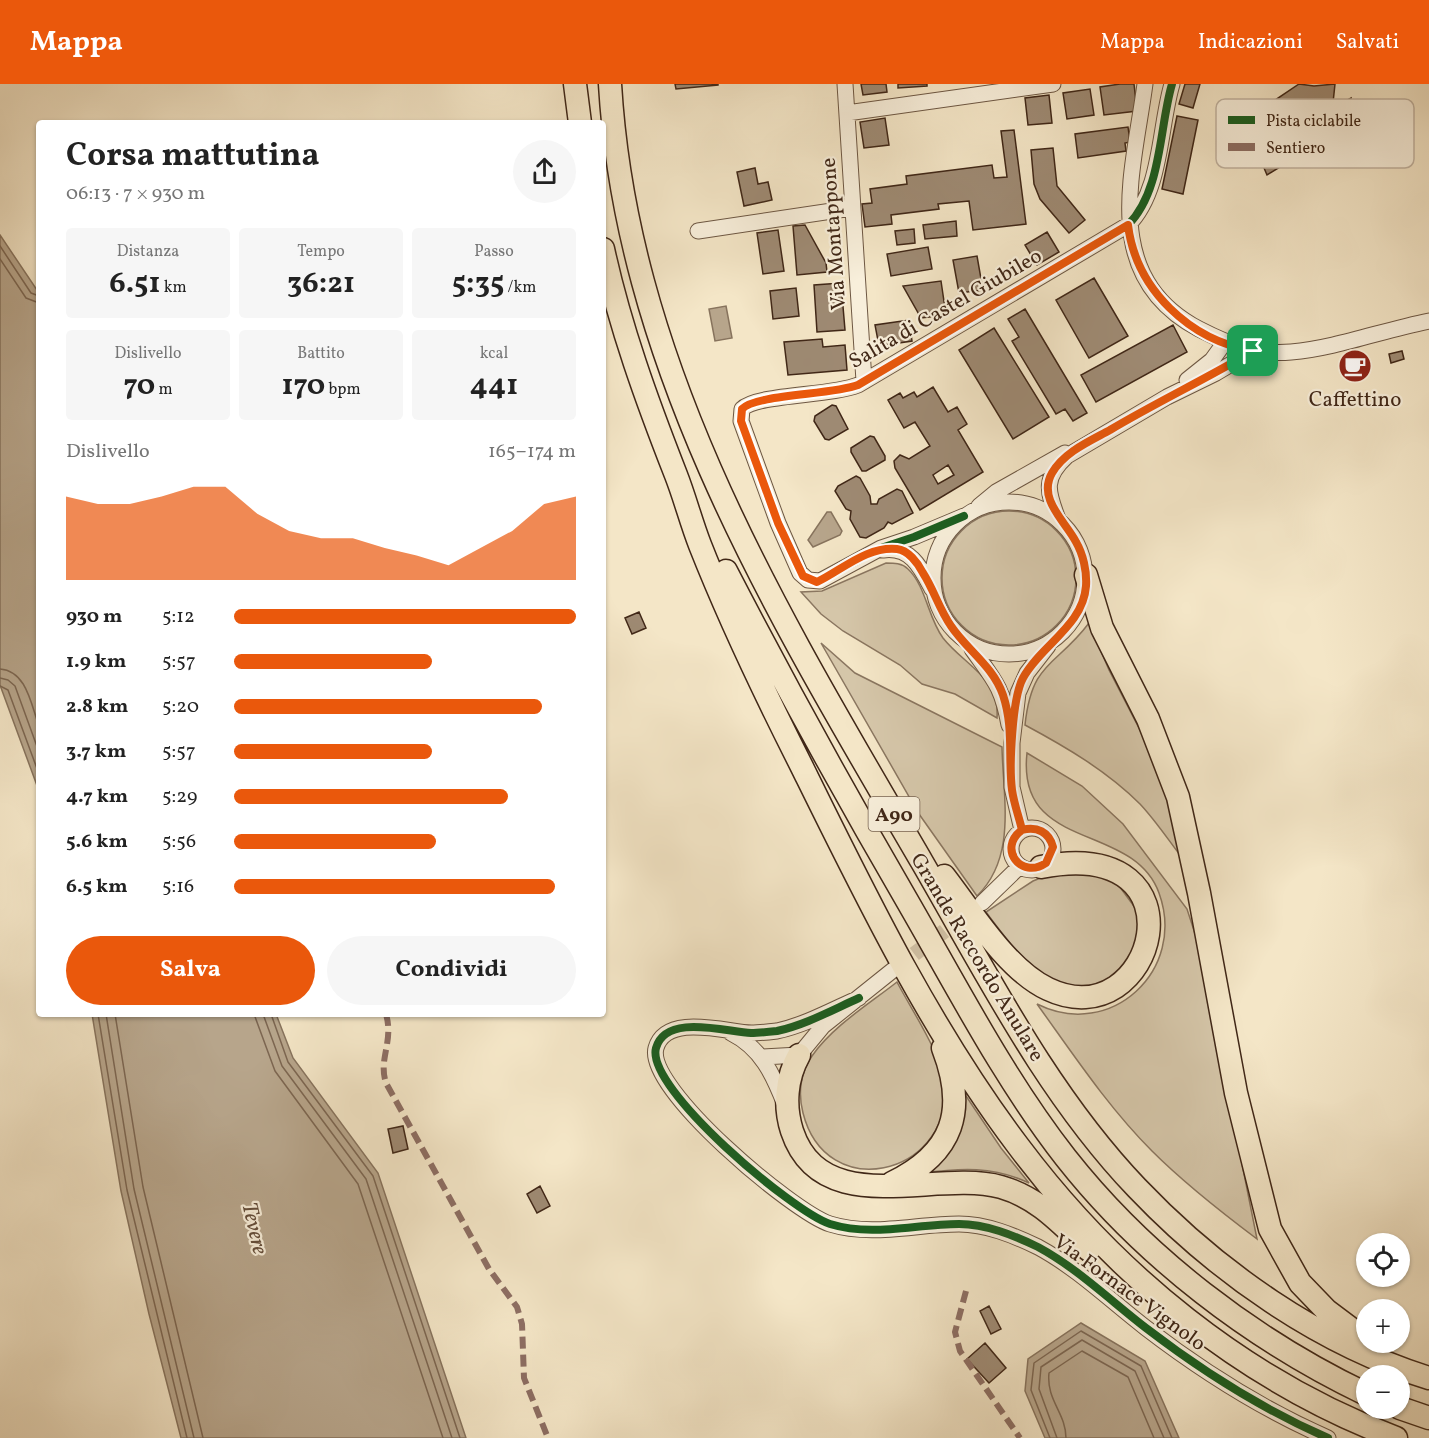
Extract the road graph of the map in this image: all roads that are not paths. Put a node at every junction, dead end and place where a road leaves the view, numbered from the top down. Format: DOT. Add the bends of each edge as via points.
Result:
graph roads {
  1 [pos="575,84"];
  2 [pos="610,84"];
  3 [pos="845,84"];
  4 [pos="1053,84"];
  5 [pos="1145,84"];
  6 [pos="1172,84"];
  7 [pos="847,112"];
  8 [pos="580,120"];
  9 [pos="852,208"];
  10 [pos="1128,225"];
  11 [pos="698,231"];
  12 [pos="606,260"];
  13 [pos="1429,321"];
  14 [pos="1225,342"];
  15 [pos="1253,351"];
  16 [pos="864,381"];
  17 [pos="1167,397"];
  18 [pos="1076,450"];
  19 [pos="676,477"];
  20 [pos="969,513"];
  21 [pos="1058,519"];
  22 [pos="874,551"];
  23 [pos="1086,575"];
  24 [pos="938,600"];
  25 [pos="1052,640"];
  26 [pos="968,644"];
  27 [pos="1012,743"];
  28 [pos="893,812"];
  29 [pos="1022,830"];
  30 [pos="1031,866"];
  31 [pos="982,903"];
  32 [pos="893,970"];
  33 [pos="859,998"];
  34 [pos="926,1005"];
  35 [pos="719,1029"];
  36 [pos="799,1055"];
  37 [pos="763,1057"];
  38 [pos="788,1113"];
  39 [pos="888,1185"];
  40 [pos="1196,1329"];
  41 [pos="1356,1333"];
  42 [pos="1388,1353"];
  43 [pos="1425,1377"];
  44 [pos="1356,1389"];
  45 [pos="1410,1411"];
  46 [pos="1429,1418"];
  47 [pos="1328,1438"];
  48 [pos="1396,1438"];
  1 -- 8 [label="highway"];
  2 -- 28 [label="highway, Grande Raccordo Anulare / A90" via="620,174 634,240 650,306 680,398 757,570"];
  3 -- 7 [label="street, Via Montappone"];
  4 -- 7 [label="street"];
  5 -- 10 [label="street"];
  6 -- 10 [label="street, Salita di Castel Giubileo" via="1162,141 1146,197"];
  7 -- 9 [label="street, Via Montappone"];
  9 -- 11 [label="street"];
  9 -- 16 [label="street, Via Montappone"];
  10 -- 14 [label="street" via="1140,269 1160,298 1187,322"];
  10 -- 16 [label="street, Salita di Castel Giubileo"];
  12 -- 19 [label="highway, Grande Raccordo Anulare / A90" via="632,356"];
  13 -- 15 [label="street" via="1304,350"];
  14 -- 15 [label="street"];
  14 -- 17 [label="street, Salita di Castel Giubileo" via="1212,360"];
  15 -- 17 [label="street, Salita di Castel Giubileo"];
  16 -- 22 [label="street, Salita di Castel Giubileo" via="836,392 756,401 744,406 741,421 800,573 814,582"];
  17 -- 18 [label="street, Salita di Castel Giubileo"];
  18 -- 20 [label="street, Salita di Castel Giubileo" via="1005,486"];
  18 -- 21 [label="street, Salita di Castel Giubileo" via="1051,476 1049,492"];
  19 -- 34 [label="highway, Grande Raccordo Anulare" via="712,574 776,715"];
  19 -- 44 [label="highway, Grande Raccordo Anulare / A90" via="784,684 975,1019 1066,1158 1139,1238 1199,1288 1244,1322"];
  20 -- 21 [label="street" via="1016,501 1033,505"];
  20 -- 22 [label="street, Salita di Castel Giubileo"];
  20 -- 24 [label="street" via="948,532 936,553 933,575"];
  21 -- 23 [label="street" via="1078,544"];
  22 -- 24 [label="street, Salita di Castel Giubileo" via="905,552 918,564"];
  23 -- 25 [label="street" via="1079,611"];
  23 -- 41 [label="highway" via="1102,628 1148,719 1178,797 1236,1093 1270,1229 1300,1283 1326,1311"];
  24 -- 26 [label="street" via="950,625"];
  25 -- 26 [label="street" via="1034,651 1013,656 991,654"];
  25 -- 27 [label="street" via="1021,683"];
  26 -- 27 [label="street" via="1000,688"];
  27 -- 29 [label="street" via="1012,788"];
  28 -- 30 [label="highway" via="994,940 1033,979 1049,990 1074,996 1095,995 1122,982 1140,962 1148,937 1147,911 1136,886 1122,873 1100,864 1074,861"];
  28 -- 43 [label="highway, Grande Raccordo Anulare / A90" via="1051,1079 1093,1137 1140,1191 1229,1269 1284,1309 1324,1332"];
  29 -- 30 [label="street" via="1013,838 1012,857"];
  29 -- 30 [label="street" via="1037,829 1051,841 1050,859"];
  30 -- 31 [label="street"];
  32 -- 33 [label="street"];
  33 -- 35 [label="street, Via Fornace Vignolo" via="795,1027 750,1033"];
  33 -- 36 [label="street" via="823,1026"];
  34 -- 39 [label="highway" via="955,1086 952,1122 940,1149 927,1162"];
  34 -- 40 [label="highway, Grande Raccordo Anulare" via="993,1111 1044,1179 1107,1247"];
  35 -- 37 [label="street, Via Fornace Vignolo" via="739,1037"];
  35 -- 47 [label="street, Via Fornace Vignolo" via="690,1026 668,1035 656,1048 659,1072 688,1111 796,1206 822,1221 856,1230 964,1224 1020,1239 1059,1260 1160,1339 1215,1376"];
  36 -- 37 [label="street"];
  36 -- 38 [label="highway" via="789,1078"];
  37 -- 38 [label="street, Via Fornace Vignolo"];
  38 -- 39 [label="highway" via="798,1144 820,1169 850,1184"];
  39 -- 40 [label="highway" via="972,1182 1029,1197 1139,1292"];
  40 -- 48 [label="highway, Grande Raccordo Anulare" via="1301,1394"];
  42 -- 43 [label="highway"];
  45 -- 46 [label="highway"];
}
